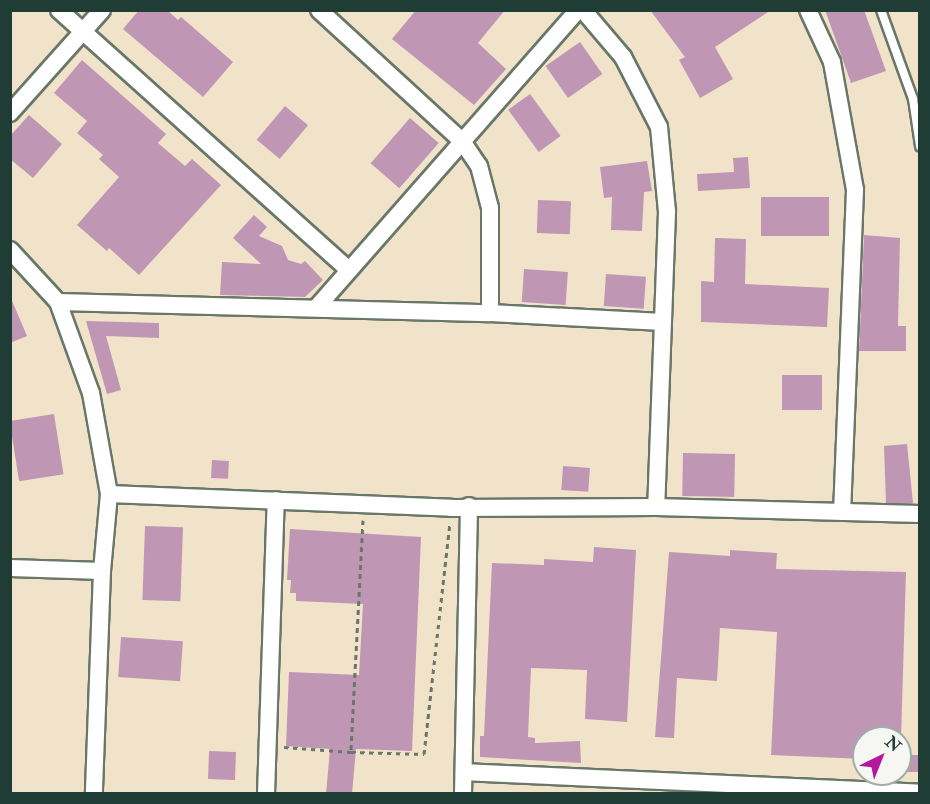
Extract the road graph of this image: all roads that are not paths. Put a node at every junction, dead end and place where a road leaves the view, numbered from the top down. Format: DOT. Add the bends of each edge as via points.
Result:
graph roads {
  1 [pos="58,10"];
  2 [pos="102,10"];
  3 [pos="319,10"];
  4 [pos="578,10"];
  5 [pos="583,10"];
  6 [pos="808,10"];
  7 [pos="881,10"];
  8 [pos="83,32"];
  9 [pos="10,113"];
  10 [pos="462,141"];
  11 [pos="920,146"];
  12 [pos="10,250"];
  13 [pos="349,270"];
  14 [pos="58,302"];
  15 [pos="317,307"];
  16 [pos="490,313"];
  17 [pos="663,322"];
  18 [pos="109,494"];
  19 [pos="276,500"];
  20 [pos="469,506"];
  21 [pos="656,507"];
  22 [pos="842,512"];
  23 [pos="920,514"];
  24 [pos="10,568"];
  25 [pos="102,571"];
  26 [pos="464,772"];
  27 [pos="920,793"];
  28 [pos="94,794"];
  29 [pos="266,794"];
  30 [pos="463,794"];
  1 -- 8 [label="street"];
  2 -- 8 [label="street"];
  3 -- 10 [label="street"];
  4 -- 10 [label="street"];
  5 -- 17 [label="street" via="623,57 659,127 667,212"];
  6 -- 22 [label="street" via="832,62 855,190"];
  7 -- 11 [label="lane" via="913,99"];
  8 -- 9 [label="street"];
  8 -- 13 [label="street"];
  10 -- 13 [label="street"];
  10 -- 16 [label="street" via="479,166 490,208"];
  12 -- 14 [label="street"];
  13 -- 15 [label="street"];
  14 -- 15 [label="street"];
  14 -- 18 [label="street" via="91,393"];
  15 -- 16 [label="street"];
  16 -- 17 [label="street"];
  17 -- 21 [label="street"];
  18 -- 19 [label="street"];
  18 -- 25 [label="street"];
  19 -- 20 [label="street"];
  19 -- 29 [label="street"];
  20 -- 21 [label="street"];
  20 -- 26 [label="street"];
  21 -- 22 [label="street"];
  22 -- 23 [label="street"];
  24 -- 25 [label="street"];
  25 -- 28 [label="street"];
  26 -- 27 [label="street"];
  26 -- 30 [label="street"];
}
